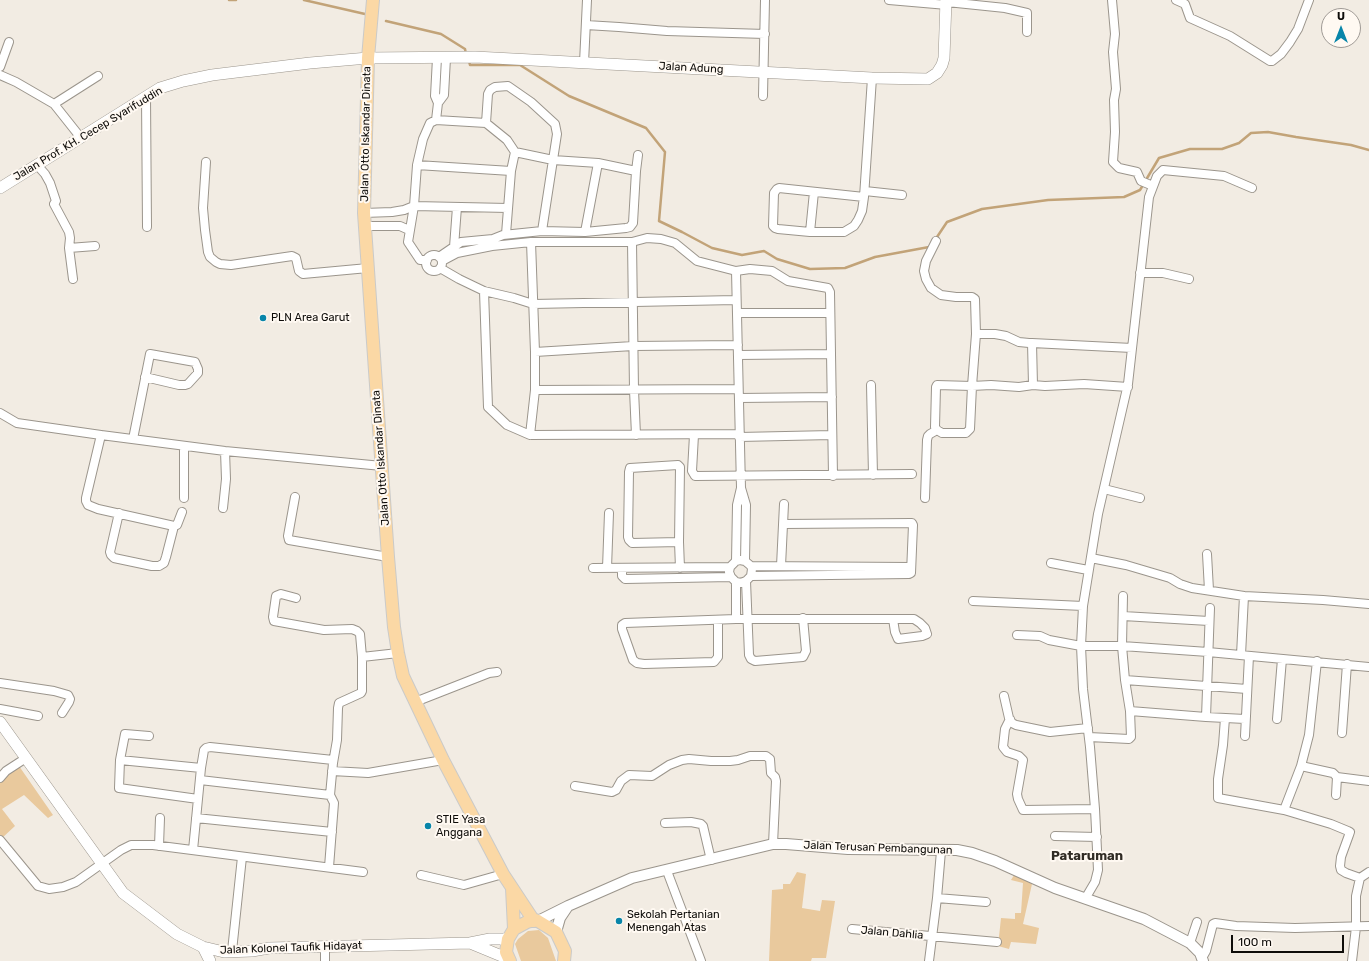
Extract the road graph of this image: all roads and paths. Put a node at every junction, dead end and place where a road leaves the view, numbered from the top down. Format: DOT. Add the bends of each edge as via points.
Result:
graph roads {
  1 [pos="373,0"];
  2 [pos="587,0"];
  3 [pos="765,0"];
  4 [pos="889,0"];
  5 [pos="1112,0"];
  6 [pos="1176,0"];
  7 [pos="1309,0"];
  8 [pos="947,2"];
  9 [pos="586,25"];
  10 [pos="1027,32"];
  11 [pos="765,34"];
  12 [pos="9,42"];
  13 [pos="368,58"];
  14 [pos="441,58"];
  15 [pos="584,63"];
  16 [pos="0,67"];
  17 [pos="764,72"];
  18 [pos="0,75"];
  19 [pos="98,76"];
  20 [pos="872,78"];
  21 [pos="763,96"];
  22 [pos="146,97"];
  23 [pos="54,104"];
  24 [pos="436,120"];
  25 [pos="486,123"];
  26 [pos="81,138"];
  27 [pos="515,152"];
  28 [pos="638,155"];
  29 [pos="553,160"];
  30 [pos="206,162"];
  31 [pos="598,163"];
  32 [pos="37,165"];
  33 [pos="417,165"];
  34 [pos="511,171"];
  35 [pos="636,172"];
  36 [pos="1151,186"];
  37 [pos="0,188"];
  38 [pos="1252,188"];
  39 [pos="814,192"];
  40 [pos="864,194"];
  41 [pos="902,195"];
  42 [pos="414,206"];
  43 [pos="457,208"];
  44 [pos="508,208"];
  45 [pos="364,213"];
  46 [pos="365,226"];
  47 [pos="147,227"];
  48 [pos="409,230"];
  49 [pos="542,231"];
  50 [pos="585,232"];
  51 [pos="810,232"];
  52 [pos="506,234"];
  53 [pos="936,241"];
  54 [pos="531,242"];
  55 [pos="632,242"];
  56 [pos="95,246"];
  57 [pos="454,247"];
  58 [pos="69,248"];
  59 [pos="427,260"];
  60 [pos="440,262"];
  61 [pos="368,268"];
  62 [pos="736,271"];
  63 [pos="1140,273"];
  64 [pos="73,279"];
  65 [pos="1189,279"];
  66 [pos="484,291"];
  67 [pos="736,300"];
  68 [pos="633,302"];
  69 [pos="533,304"];
  70 [pos="737,313"];
  71 [pos="830,313"];
  72 [pos="976,334"];
  73 [pos="1032,343"];
  74 [pos="738,345"];
  75 [pos="633,346"];
  76 [pos="1132,348"];
  77 [pos="534,352"];
  78 [pos="831,354"];
  79 [pos="738,355"];
  80 [pos="145,377"];
  81 [pos="871,385"];
  82 [pos="1033,385"];
  83 [pos="972,386"];
  84 [pos="1128,387"];
  85 [pos="534,390"];
  86 [pos="634,390"];
  87 [pos="739,393"];
  88 [pos="832,396"];
  89 [pos="0,413"];
  90 [pos="937,430"];
  91 [pos="101,435"];
  92 [pos="530,435"];
  93 [pos="636,435"];
  94 [pos="694,435"];
  95 [pos="832,435"];
  96 [pos="739,436"];
  97 [pos="133,439"];
  98 [pos="184,446"];
  99 [pos="225,451"];
  100 [pos="382,466"];
  101 [pos="912,474"];
  102 [pos="873,475"];
  103 [pos="740,476"];
  104 [pos="834,476"];
  105 [pos="741,488"];
  106 [pos="1104,489"];
  107 [pos="295,497"];
  108 [pos="184,498"];
  109 [pos="925,498"];
  110 [pos="1140,498"];
  111 [pos="784,504"];
  112 [pos="223,508"];
  113 [pos="182,512"];
  114 [pos="610,513"];
  115 [pos="119,514"];
  116 [pos="783,524"];
  117 [pos="174,526"];
  118 [pos="679,542"];
  119 [pos="1207,554"];
  120 [pos="388,557"];
  121 [pos="1091,558"];
  122 [pos="748,563"];
  123 [pos="1051,563"];
  124 [pos="733,564"];
  125 [pos="781,566"];
  126 [pos="833,566"];
  127 [pos="911,567"];
  128 [pos="593,568"];
  129 [pos="607,568"];
  130 [pos="622,568"];
  131 [pos="680,568"];
  132 [pos="1088,570"];
  133 [pos="832,575"];
  134 [pos="734,579"];
  135 [pos="749,579"];
  136 [pos="1209,590"];
  137 [pos="1123,596"];
  138 [pos="1244,596"];
  139 [pos="296,598"];
  140 [pos="973,601"];
  141 [pos="1369,604"];
  142 [pos="1082,606"];
  143 [pos="1210,608"];
  144 [pos="1123,616"];
  145 [pos="803,618"];
  146 [pos="736,619"];
  147 [pos="747,619"];
  148 [pos="893,619"];
  149 [pos="718,620"];
  150 [pos="1209,621"];
  151 [pos="1017,635"];
  152 [pos="1081,646"];
  153 [pos="1122,646"];
  154 [pos="1208,652"];
  155 [pos="398,653"];
  156 [pos="1245,656"];
  157 [pos="362,657"];
  158 [pos="1282,659"];
  159 [pos="1317,661"];
  160 [pos="1346,664"];
  161 [pos="1369,666"];
  162 [pos="497,672"];
  163 [pos="1125,680"];
  164 [pos="0,683"];
  165 [pos="1207,685"];
  166 [pos="1247,689"];
  167 [pos="1004,696"];
  168 [pos="415,702"];
  169 [pos="0,709"];
  170 [pos="1130,711"];
  171 [pos="62,712"];
  172 [pos="38,716"];
  173 [pos="1206,717"];
  174 [pos="1225,718"];
  175 [pos="1010,719"];
  176 [pos="1245,719"];
  177 [pos="1277,719"];
  178 [pos="0,722"];
  179 [pos="1088,728"];
  180 [pos="1342,733"];
  181 [pos="149,736"];
  182 [pos="1245,736"];
  183 [pos="1089,737"];
  184 [pos="26,758"];
  185 [pos="120,760"];
  186 [pos="333,760"];
  187 [pos="443,760"];
  188 [pos="1301,766"];
  189 [pos="201,768"];
  190 [pos="332,770"];
  191 [pos="1337,777"];
  192 [pos="0,778"];
  193 [pos="200,780"];
  194 [pos="1369,781"];
  195 [pos="575,786"];
  196 [pos="330,795"];
  197 [pos="1336,795"];
  198 [pos="198,799"];
  199 [pos="1095,809"];
  200 [pos="1284,810"];
  201 [pos="160,818"];
  202 [pos="196,818"];
  203 [pos="665,823"];
  204 [pos="332,832"];
  205 [pos="1055,836"];
  206 [pos="1097,837"];
  207 [pos="0,840"];
  208 [pos="773,844"];
  209 [pos="159,846"];
  210 [pos="193,850"];
  211 [pos="941,851"];
  212 [pos="242,857"];
  213 [pos="711,860"];
  214 [pos="101,864"];
  215 [pos="329,867"];
  216 [pos="667,871"];
  217 [pos="363,872"];
  218 [pos="1369,872"];
  219 [pos="503,874"];
  220 [pos="421,875"];
  221 [pos="1360,878"];
  222 [pos="512,888"];
  223 [pos="937,898"];
  224 [pos="1085,899"];
  225 [pos="986,902"];
  226 [pos="568,906"];
  227 [pos="536,920"];
  228 [pos="1197,922"];
  229 [pos="1356,926"];
  230 [pos="1369,926"];
  231 [pos="852,929"];
  232 [pos="556,932"];
  233 [pos="932,936"];
  234 [pos="996,942"];
  235 [pos="470,943"];
  236 [pos="1190,944"];
  237 [pos="325,946"];
  238 [pos="203,947"];
  239 [pos="252,950"];
  240 [pos="507,950"];
  241 [pos="232,951"];
  242 [pos="1202,959"];
  243 [pos="210,961"];
  244 [pos="246,961"];
  245 [pos="325,961"];
  246 [pos="564,961"];
  247 [pos="701,961"];
  248 [pos="929,961"];
  249 [pos="1352,961"];
  1 -- 13 [label="main road, Jalan Otto Iskandar Dinata"];
  2 -- 9 [label="street"];
  3 -- 11 [label="street"];
  4 -- 8 [label="street"];
  5 -- 36 [label="street" via="1116,89 1113,162 1119,168 1137,172 1142,181"];
  6 -- 7 [label="street" via="1185,4 1190,18 1230,36 1272,61 1281,54 1298,28"];
  8 -- 10 [label="street" via="1005,8 1027,14"];
  8 -- 20 [label="main road, Jalan Adung" via="944,58 937,73 928,79"];
  9 -- 11 [label="street"];
  9 -- 15 [label="street"];
  11 -- 17 [label="street"];
  12 -- 16 [label="street"];
  13 -- 14 [label="main road, Jalan Adung"];
  13 -- 22 [label="main road, Jalan Prof. KH. Cecep Syarifuddin" via="212,75 160,88"];
  13 -- 45 [label="main road, Jalan Otto Iskandar Dinata"];
  14 -- 15 [label="main road, Jalan Adung"];
  14 -- 24 [label="street" via="444,95 438,103"];
  15 -- 17 [label="main road, Jalan Adung"];
  17 -- 20 [label="main road, Jalan Adung"];
  17 -- 21 [label="street"];
  18 -- 23 [label="street"];
  19 -- 23 [label="street"];
  20 -- 40 [label="street"];
  22 -- 26 [label="main road, Jalan Prof. KH. Cecep Syarifuddin"];
  22 -- 47 [label="street"];
  23 -- 26 [label="street"];
  24 -- 25 [label="street"];
  24 -- 33 [label="street" via="430,123"];
  25 -- 27 [label="street" via="507,140"];
  25 -- 29 [label="street" via="490,90 508,86 531,102 555,124 557,134"];
  26 -- 32 [label="main road, Jalan Prof. KH. Cecep Syarifuddin"];
  27 -- 29 [label="street"];
  27 -- 34 [label="street"];
  28 -- 35 [label="street"];
  29 -- 31 [label="street"];
  29 -- 49 [label="street"];
  30 -- 61 [label="street" via="203,208 205,230 208,252 216,262 231,265 292,256 296,258 299,271 303,274"];
  31 -- 35 [label="street"];
  31 -- 50 [label="street"];
  32 -- 37 [label="main road, Jalan Prof. KH. Cecep Syarifuddin"];
  32 -- 58 [label="street" via="50,183 56,201 54,204 69,232"];
  33 -- 34 [label="street"];
  33 -- 42 [label="street"];
  34 -- 44 [label="street"];
  35 -- 50 [label="street" via="633,223 630,227"];
  36 -- 38 [label="street" via="1163,170 1168,170 1224,176"];
  36 -- 63 [label="street"];
  39 -- 40 [label="street"];
  39 -- 51 [label="street"];
  39 -- 51 [label="street" via="779,188 774,193 775,228"];
  40 -- 41 [label="street"];
  40 -- 51 [label="street" via="862,211 854,226 844,232"];
  42 -- 43 [label="street"];
  42 -- 45 [label="street" via="392,212"];
  42 -- 48 [label="street"];
  43 -- 44 [label="street"];
  43 -- 57 [label="street"];
  44 -- 52 [label="street"];
  45 -- 46 [label="main road, Jalan Otto Iskandar Dinata"];
  46 -- 48 [label="street" via="400,226"];
  46 -- 61 [label="main road, Jalan Otto Iskandar Dinata"];
  48 -- 59 [label="street" via="408,242 420,260"];
  49 -- 50 [label="street"];
  49 -- 52 [label="street"];
  52 -- 57 [label="street" via="484,240 461,242"];
  53 -- 72 [label="street" via="926,261 926,279 931,288 941,295 976,299"];
  54 -- 55 [label="street"];
  54 -- 60 [label="street" via="457,253"];
  54 -- 69 [label="street"];
  55 -- 62 [label="street" via="647,238 661,239 675,243 697,261"];
  55 -- 68 [label="street"];
  56 -- 58 [label="street"];
  57 -- 60 [label="street"];
  58 -- 64 [label="street"];
  59 -- 60 [label="street" via="432,255"];
  59 -- 60 [label="street" via="427,266 435,270"];
  60 -- 66 [label="street" via="459,279"];
  61 -- 100 [label="main road, Jalan Otto Iskandar Dinata"];
  62 -- 67 [label="street"];
  62 -- 71 [label="street" via="772,271 788,281 828,288"];
  63 -- 65 [label="street" via="1163,273"];
  63 -- 76 [label="street"];
  66 -- 69 [label="street"];
  66 -- 92 [label="street" via="488,407 507,425"];
  67 -- 68 [label="street"];
  67 -- 70 [label="street"];
  68 -- 69 [label="street"];
  68 -- 75 [label="street"];
  69 -- 77 [label="street"];
  70 -- 71 [label="street"];
  70 -- 74 [label="street"];
  71 -- 78 [label="street"];
  72 -- 73 [label="street" via="995,334"];
  72 -- 83 [label="street"];
  73 -- 76 [label="street"];
  73 -- 82 [label="street"];
  74 -- 75 [label="street"];
  74 -- 79 [label="street"];
  75 -- 77 [label="street"];
  75 -- 86 [label="street"];
  76 -- 84 [label="street"];
  77 -- 85 [label="street"];
  78 -- 79 [label="street"];
  78 -- 88 [label="street"];
  79 -- 87 [label="street"];
  80 -- 80 [label="street" via="150,354 195,362 198,368 198,373 185,385"];
  80 -- 97 [label="street"];
  81 -- 102 [label="street"];
  82 -- 83 [label="street"];
  82 -- 84 [label="street" via="1084,384"];
  83 -- 90 [label="street" via="968,432 942,433"];
  83 -- 90 [label="street" via="936,386"];
  84 -- 106 [label="street"];
  85 -- 86 [label="street"];
  85 -- 92 [label="street"];
  86 -- 87 [label="street"];
  86 -- 93 [label="street"];
  87 -- 88 [label="street"];
  87 -- 96 [label="street"];
  88 -- 95 [label="street"];
  89 -- 91 [label="street" via="17,423"];
  90 -- 109 [label="street" via="930,434 927,440"];
  91 -- 97 [label="street"];
  91 -- 115 [label="street" via="86,501 91,507"];
  92 -- 93 [label="street"];
  93 -- 94 [label="street"];
  94 -- 96 [label="street"];
  94 -- 103 [label="street" via="692,471 695,476"];
  95 -- 96 [label="street"];
  95 -- 104 [label="street"];
  96 -- 103 [label="street"];
  97 -- 98 [label="street"];
  98 -- 99 [label="street"];
  98 -- 108 [label="street"];
  99 -- 100 [label="street"];
  99 -- 112 [label="street"];
  100 -- 120 [label="main road, Jalan Otto Iskandar Dinata"];
  101 -- 102 [label="street"];
  102 -- 104 [label="street"];
  103 -- 104 [label="street"];
  103 -- 105 [label="street"];
  105 -- 122 [label="street" via="746,505"];
  105 -- 124 [label="street" via="737,505"];
  106 -- 110 [label="street"];
  106 -- 121 [label="street"];
  107 -- 120 [label="street" via="289,540"];
  111 -- 116 [label="street"];
  113 -- 117 [label="street" via="177,525"];
  114 -- 129 [label="street"];
  115 -- 117 [label="street"];
  115 -- 117 [label="street" via="110,552 114,558 122,560 152,566 164,563"];
  116 -- 125 [label="street"];
  116 -- 127 [label="street" via="912,523"];
  118 -- 118 [label="street" via="680,467 678,465 630,468 629,540 632,543"];
  118 -- 131 [label="street"];
  119 -- 136 [label="street"];
  120 -- 155 [label="main road, Jalan Otto Iskandar Dinata"];
  121 -- 132 [label="street"];
  121 -- 136 [label="street" via="1170,578 1192,588"];
  122 -- 124 [label="street" via="740,560"];
  122 -- 125 [label="street"];
  122 -- 135 [label="street"];
  123 -- 132 [label="street"];
  124 -- 131 [label="street"];
  124 -- 134 [label="street" via="729,572"];
  125 -- 126 [label="street"];
  126 -- 127 [label="street"];
  126 -- 133 [label="street"];
  127 -- 133 [label="street" via="909,574"];
  128 -- 129 [label="street"];
  129 -- 130 [label="street"];
  130 -- 131 [label="street"];
  130 -- 134 [label="street" via="622,576 625,578"];
  132 -- 142 [label="street"];
  133 -- 135 [label="street"];
  134 -- 135 [label="street" via="741,582"];
  134 -- 146 [label="street"];
  135 -- 147 [label="street"];
  136 -- 138 [label="street"];
  137 -- 144 [label="street"];
  138 -- 141 [label="street"];
  138 -- 156 [label="street"];
  139 -- 157 [label="street" via="281,594 276,596 272,617 274,620 324,630 357,631 360,634"];
  140 -- 142 [label="street"];
  142 -- 152 [label="street"];
  143 -- 150 [label="street"];
  144 -- 150 [label="street"];
  144 -- 153 [label="street"];
  145 -- 147 [label="street"];
  145 -- 147 [label="street" via="806,651 803,657 755,661 749,655"];
  145 -- 148 [label="street"];
  146 -- 147 [label="street"];
  146 -- 149 [label="street"];
  149 -- 149 [label="street" via="718,657 714,662 637,663 633,660 622,629 625,623"];
  150 -- 154 [label="street"];
  151 -- 152 [label="street" via="1040,636"];
  152 -- 153 [label="street"];
  152 -- 179 [label="street"];
  153 -- 154 [label="street"];
  153 -- 163 [label="street"];
  154 -- 156 [label="street"];
  154 -- 165 [label="street"];
  155 -- 157 [label="street"];
  155 -- 168 [label="main road, Jalan Otto Iskandar Dinata" via="403,676"];
  156 -- 158 [label="street"];
  156 -- 166 [label="street"];
  157 -- 186 [label="street" via="361,694 339,703"];
  158 -- 159 [label="street"];
  158 -- 177 [label="street"];
  159 -- 160 [label="street"];
  159 -- 188 [label="street" via="1309,735"];
  160 -- 161 [label="street"];
  160 -- 180 [label="street"];
  162 -- 168 [label="street" via="488,673"];
  163 -- 165 [label="street"];
  163 -- 170 [label="street"];
  164 -- 171 [label="street" via="68,695 69,702"];
  165 -- 166 [label="street"];
  165 -- 173 [label="street"];
  166 -- 176 [label="street"];
  167 -- 175 [label="street"];
  168 -- 187 [label="main road, Jalan Otto Iskandar Dinata"];
  169 -- 172 [label="street"];
  170 -- 173 [label="street"];
  170 -- 183 [label="street" via="1129,739"];
  173 -- 174 [label="street"];
  174 -- 176 [label="street"];
  174 -- 200 [label="street" via="1218,798"];
  175 -- 179 [label="street" via="1016,725 1050,732"];
  175 -- 199 [label="street" via="1005,729 1003,747 1007,752 1020,756 1023,760 1017,794 1023,810"];
  176 -- 182 [label="street"];
  178 -- 184 [label="main road, Jalan Kolonel Taufik Hidayat"];
  179 -- 183 [label="street"];
  181 -- 185 [label="street" via="125,734"];
  183 -- 199 [label="street"];
  184 -- 192 [label="street"];
  184 -- 214 [label="main road, Jalan Kolonel Taufik Hidayat"];
  185 -- 189 [label="street"];
  185 -- 198 [label="street" via="119,788"];
  186 -- 189 [label="street" via="210,747 204,750"];
  186 -- 190 [label="street"];
  187 -- 190 [label="street" via="368,773"];
  187 -- 219 [label="main road, Jalan Otto Iskandar Dinata"];
  188 -- 191 [label="street" via="1334,773"];
  188 -- 200 [label="street"];
  189 -- 193 [label="street"];
  190 -- 196 [label="street"];
  191 -- 194 [label="street"];
  191 -- 197 [label="street"];
  193 -- 196 [label="street"];
  193 -- 198 [label="street"];
  195 -- 208 [label="street" via="612,792 629,775 652,776 682,760 730,761 750,756 766,756 770,759 771,773 776,781"];
  196 -- 204 [label="street" via="334,803"];
  198 -- 202 [label="street"];
  199 -- 206 [label="street"];
  200 -- 221 [label="street" via="1350,832 1340,866 1341,870"];
  201 -- 209 [label="street"];
  202 -- 204 [label="street"];
  202 -- 210 [label="street"];
  203 -- 213 [label="street" via="701,824"];
  204 -- 215 [label="street"];
  205 -- 206 [label="street"];
  206 -- 224 [label="street" via="1098,870 1095,882"];
  207 -- 214 [label="street" via="42,888 63,887 76,882"];
  208 -- 211 [label="street, Jalan Terusan Pembangunan"];
  208 -- 213 [label="street, Jalan Terusan Pembangunan"];
  209 -- 210 [label="street"];
  209 -- 214 [label="street" via="131,845"];
  210 -- 212 [label="street"];
  211 -- 223 [label="street"];
  211 -- 224 [label="street, Jalan Terusan Pembangunan" via="957,850 972,853"];
  212 -- 215 [label="street"];
  212 -- 241 [label="street"];
  213 -- 216 [label="street, Jalan Terusan Pembangunan"];
  214 -- 238 [label="main road, Jalan Kolonel Taufik Hidayat" via="123,893 177,934"];
  215 -- 217 [label="street"];
  216 -- 226 [label="street, Jalan Terusan Pembangunan" via="632,878"];
  216 -- 247 [label="street"];
  218 -- 221 [label="street"];
  219 -- 220 [label="street" via="464,885"];
  219 -- 222 [label="main road, Jalan Otto Iskandar Dinata"];
  221 -- 229 [label="street" via="1356,896"];
  222 -- 227 [label="main road, Jalan Otto Iskandar Dinata"];
  222 -- 240 [label="main road"];
  223 -- 225 [label="street"];
  223 -- 233 [label="street"];
  224 -- 236 [label="street, Jalan Terusan Pembangunan" via="1144,919"];
  226 -- 227 [label="street, Jalan Terusan Pembangunan"];
  226 -- 232 [label="street" via="560,918"];
  227 -- 232 [label="main road"];
  227 -- 240 [label="main road" via="527,922"];
  228 -- 236 [label="street"];
  229 -- 230 [label="street"];
  229 -- 242 [label="street" via="1295,928 1215,923"];
  229 -- 249 [label="street"];
  231 -- 233 [label="street, Jalan Dahlia"];
  232 -- 246 [label="main road" via="565,951"];
  233 -- 234 [label="street, Jalan Dahlia"];
  233 -- 248 [label="street"];
  235 -- 237 [label="main road, Jalan Kolonel Taufik Hidayat"];
  235 -- 240 [label="main road"];
  235 -- 240 [label="main road" via="490,939"];
  236 -- 242 [label="street, Jalan Terusan Pembangunan"];
  237 -- 239 [label="main road, Jalan Kolonel Taufik Hidayat"];
  237 -- 245 [label="street"];
  238 -- 241 [label="main road, Jalan Kolonel Taufik Hidayat" via="224,952"];
  238 -- 243 [label="main road"];
  239 -- 241 [label="main road, Jalan Kolonel Taufik Hidayat"];
  239 -- 244 [label="main road"];
}
